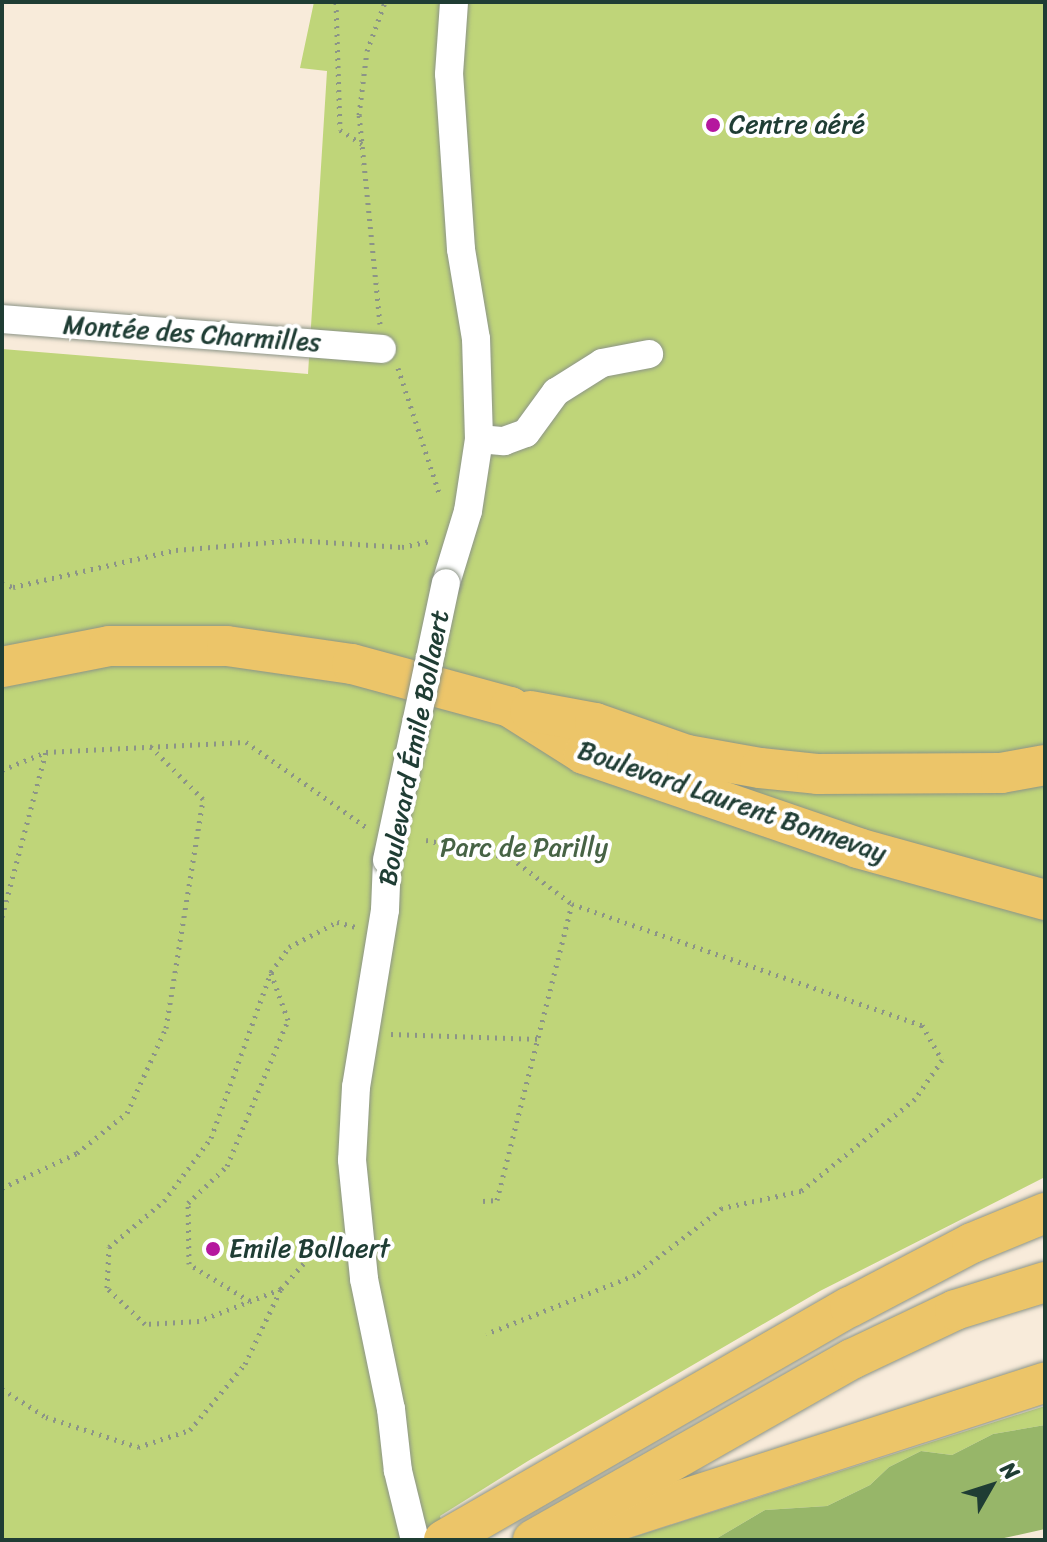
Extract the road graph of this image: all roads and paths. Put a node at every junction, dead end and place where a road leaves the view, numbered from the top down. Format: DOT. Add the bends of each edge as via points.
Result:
graph roads {
  1 [pos="336,2"];
  2 [pos="385,2"];
  3 [pos="454,2"];
  4 [pos="362,144"];
  5 [pos="2,319"];
  6 [pos="382,349"];
  7 [pos="649,354"];
  8 [pos="479,439"];
  9 [pos="440,496"];
  10 [pos="442,540"];
  11 [pos="2,584"];
  12 [pos="2,667"];
  13 [pos="510,707"];
  14 [pos="151,747"];
  15 [pos="46,752"];
  16 [pos="1045,765"];
  17 [pos="2,770"];
  18 [pos="368,828"];
  19 [pos="426,840"];
  20 [pos="1045,900"];
  21 [pos="572,904"];
  22 [pos="2,917"];
  23 [pos="382,933"];
  24 [pos="271,972"];
  25 [pos="364,1031"];
  26 [pos="538,1039"];
  27 [pos="2,1188"];
  28 [pos="483,1201"];
  29 [pos="1045,1213"];
  30 [pos="358,1237"];
  31 [pos="1045,1282"];
  32 [pos="281,1289"];
  33 [pos="250,1301"];
  34 [pos="486,1334"];
  35 [pos="1045,1383"];
  36 [pos="2,1389"];
  37 [pos="415,1540"];
  38 [pos="444,1540"];
  39 [pos="533,1540"];
  40 [pos="541,1540"];
  1 -- 4 [label="path" via="340,130"];
  2 -- 4 [label="path" via="367,51 359,115"];
  3 -- 8 [label="street, Boulevard Émile Bollaert" via="449,74 461,249 476,339"];
  4 -- 6 [label="path"];
  5 -- 6 [label="street, Montée des Charmilles"];
  6 -- 9 [label="path" via="401,372"];
  7 -- 8 [label="street" via="602,363 579,377 556,392 526,433 504,441"];
  8 -- 23 [label="street, Boulevard Émile Bollaert, bridge" via="468,511 446,583 387,860"];
  10 -- 11 [label="path" via="402,547 294,540 176,550 13,587"];
  12 -- 13 [label="highway, Boulevard Laurent Bonnevay" via="109,646 227,646 352,664"];
  13 -- 16 [label="highway" via="595,723 687,755 760,768 817,774 986,773"];
  13 -- 20 [label="highway, Boulevard Laurent Bonnevay" via="584,754 858,848"];
  14 -- 15 [label="path"];
  14 -- 18 [label="path" via="246,742"];
  14 -- 27 [label="path" via="203,799 166,1028 127,1113 77,1153"];
  15 -- 17 [label="path"];
  15 -- 22 [label="path"];
  19 -- 21 [label="path" via="511,858"];
  21 -- 26 [label="path"];
  21 -- 34 [label="path" via="922,1025 942,1060 915,1099 801,1191 722,1208 635,1275"];
  23 -- 24 [label="path" via="337,922 289,947"];
  23 -- 25 [label="street, Boulevard Émile Bollaert"];
  24 -- 33 [label="path" via="288,1020 227,1166 188,1203 189,1264"];
  24 -- 33 [label="path" via="211,1138 164,1201 109,1247 107,1288 145,1324 199,1321"];
  25 -- 26 [label="path"];
  25 -- 30 [label="street, Boulevard Émile Bollaert" via="352,1160"];
  26 -- 28 [label="path" via="497,1200"];
  29 -- 38 [label="highway" via="972,1243 850,1307"];
  30 -- 32 [label="path" via="321,1244"];
  30 -- 37 [label="street, Boulevard Émile Bollaert"];
  31 -- 39 [label="highway" via="955,1310 852,1359"];
  32 -- 33 [label="path"];
  32 -- 36 [label="path" via="245,1364 190,1430 138,1447 46,1417"];
  35 -- 40 [label="highway" via="585,1533"];
}
